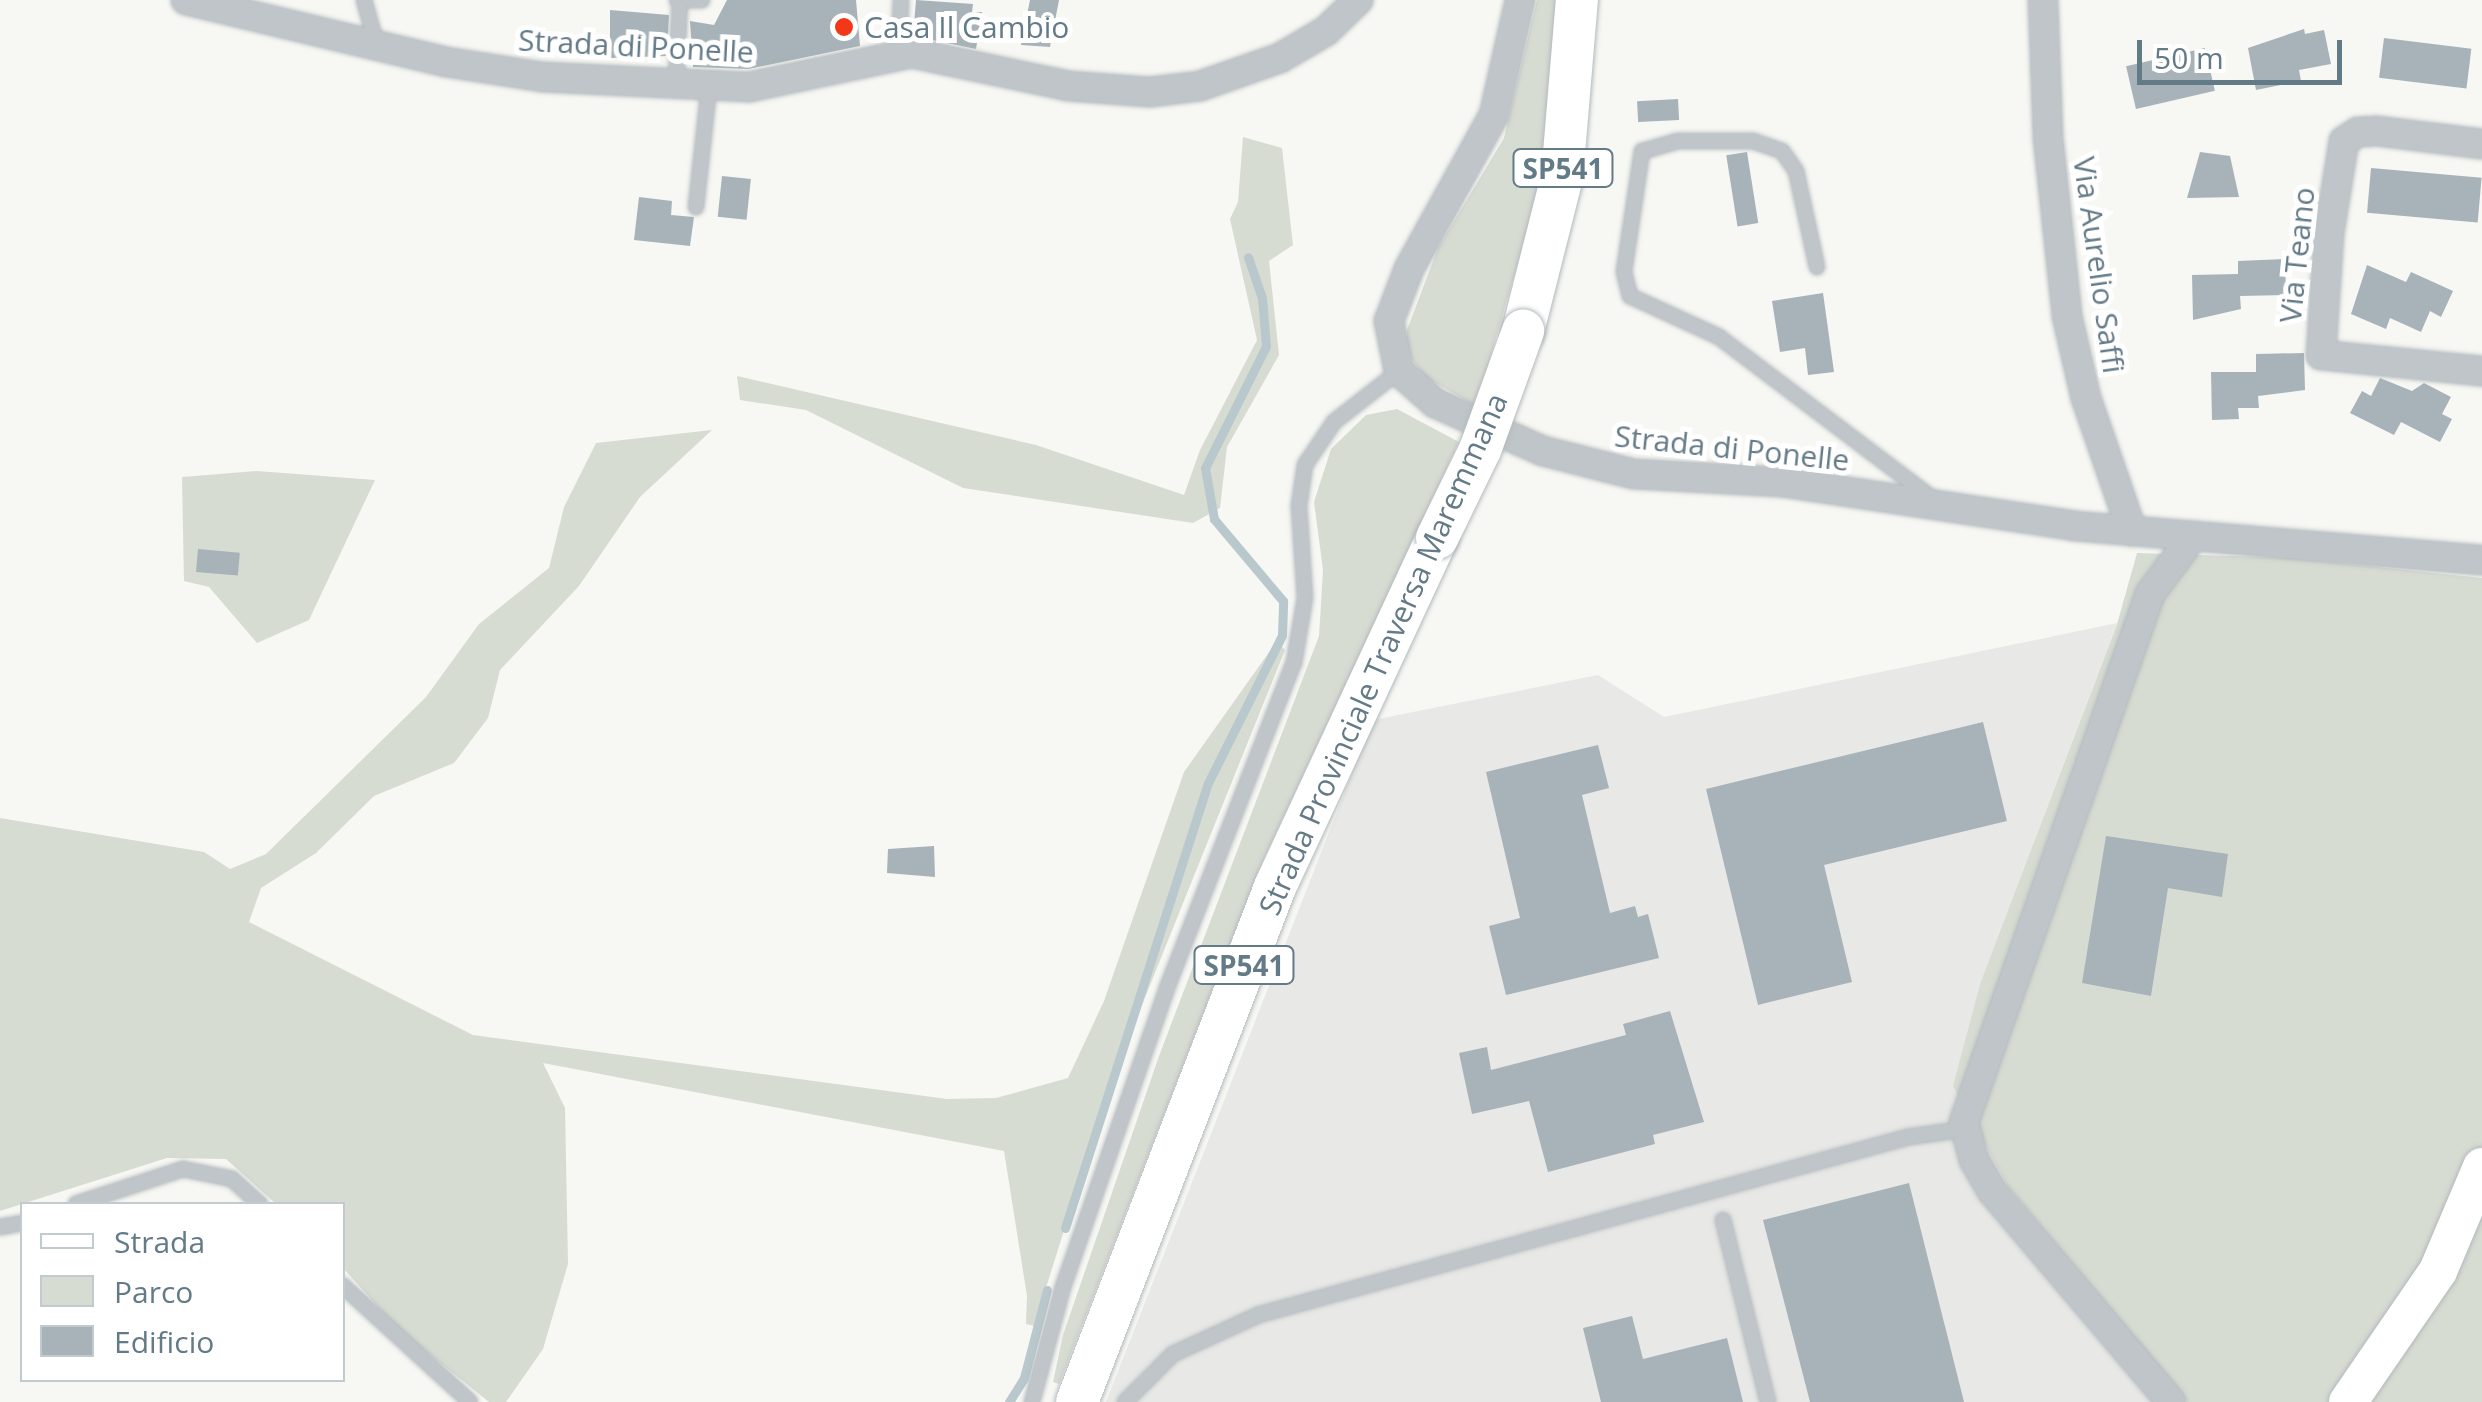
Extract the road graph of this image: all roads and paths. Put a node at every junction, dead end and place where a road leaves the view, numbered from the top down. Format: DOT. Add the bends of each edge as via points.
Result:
graph roads {
  1 [pos="186,0"];
  2 [pos="364,0"];
  3 [pos="678,0"];
  4 [pos="702,0"];
  5 [pos="901,0"];
  6 [pos="1358,0"];
  7 [pos="1520,0"];
  8 [pos="1577,0"];
  9 [pos="2044,0"];
  10 [pos="376,46"];
  11 [pos="898,54"];
  12 [pos="676,84"];
  13 [pos="709,86"];
  14 [pos="2482,144"];
  15 [pos="696,207"];
  16 [pos="1817,267"];
  17 [pos="1399,371"];
  18 [pos="2482,371"];
  19 [pos="1946,508"];
  20 [pos="2132,531"];
  21 [pos="2193,536"];
  22 [pos="2482,560"];
  23 [pos="1965,1129"];
  24 [pos="2482,1167"];
  25 [pos="82,1202"];
  26 [pos="258,1202"];
  27 [pos="1724,1220"];
  28 [pos="345,1287"];
  29 [pos="1037,1401"];
  30 [pos="470,1402"];
  31 [pos="1077,1402"];
  32 [pos="1125,1402"];
  33 [pos="1768,1402"];
  34 [pos="2171,1402"];
  35 [pos="2348,1402"];
  1 -- 10 [label="street, Strada di Ponelle"];
  2 -- 10 [label="lane"];
  3 -- 4 [label="lane"];
  3 -- 12 [label="lane"];
  5 -- 11 [label="lane"];
  6 -- 11 [label="street, Strada di Ponelle" via="1292,53 1181,90 1082,88 955,57"];
  7 -- 17 [label="street" via="1494,115 1395,298 1389,338"];
  8 -- 31 [label="main road, Strada Provinciale Traversa Maremmana / SP541, bridge" via="1562,177 1523,331 1480,450 1281,872"];
  9 -- 20 [label="street, Via Aurelio Saffi" via="2048,136 2067,316 2086,398"];
  10 -- 12 [label="street, Strada di Ponelle" via="513,74"];
  11 -- 13 [label="street, Strada di Ponelle" via="761,86"];
  12 -- 13 [label="street, Strada di Ponelle"];
  13 -- 15 [label="lane"];
  14 -- 18 [label="street, Via Teano" via="2376,131 2348,136 2329,234 2321,355"];
  16 -- 19 [label="lane" via="1796,171 1782,151 1752,142 1678,141 1642,151 1624,272 1630,296 1719,337"];
  17 -- 19 [label="street, Strada di Ponelle" via="1416,391 1464,419 1588,465 1782,482"];
  17 -- 29 [label="lane" via="1334,422 1305,465 1299,506 1305,598 1294,663 1167,988 1062,1286"];
  19 -- 20 [label="street, Strada di Ponelle"];
  20 -- 21 [label="street, Strada di Ponelle"];
  21 -- 22 [label="street, Strada di Ponelle"];
  21 -- 23 [label="street" via="2150,594 1968,1096"];
  23 -- 32 [label="lane" via="1908,1137 1258,1315 1173,1354"];
  23 -- 34 [label="street" via="1992,1191"];
  24 -- 35 [label="street" via="2429,1287"];
  25 -- 26 [label="lane" via="183,1169 232,1179"];
  27 -- 33 [label="lane"];
  28 -- 30 [label="lane"];
}
